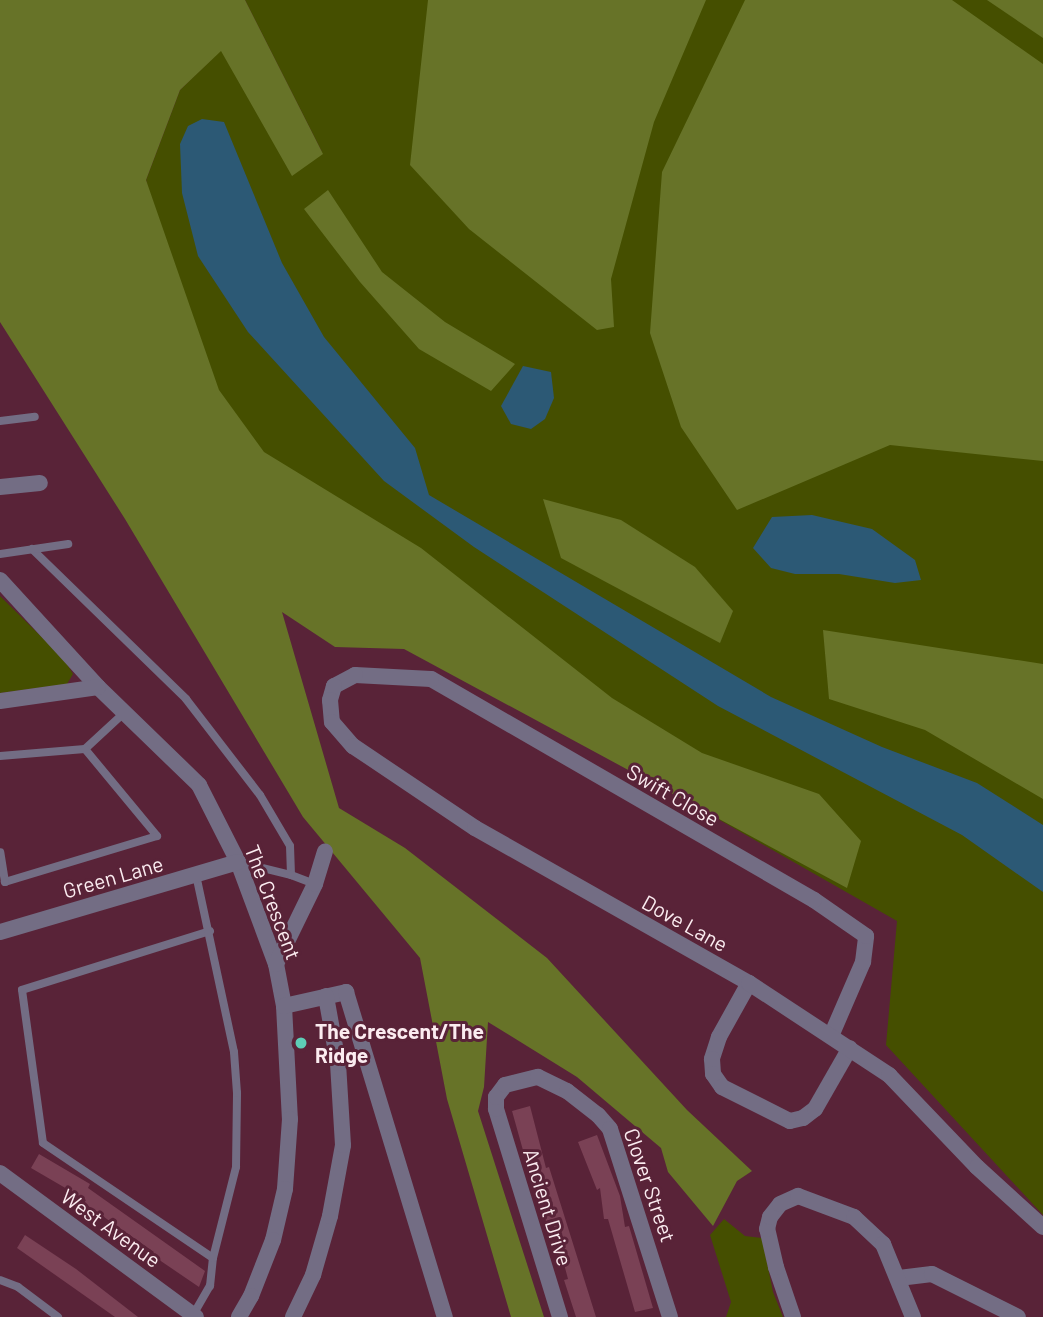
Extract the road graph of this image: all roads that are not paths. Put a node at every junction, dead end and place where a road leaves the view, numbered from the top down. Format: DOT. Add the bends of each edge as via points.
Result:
graph roads {
  1 [pos="35,417"];
  2 [pos="0,421"];
  3 [pos="40,483"];
  4 [pos="0,487"];
  5 [pos="68,544"];
  6 [pos="32,549"];
  7 [pos="0,554"];
  8 [pos="0,580"];
  9 [pos="355,675"];
  10 [pos="98,687"];
  11 [pos="0,701"];
  12 [pos="125,712"];
  13 [pos="85,749"];
  14 [pos="0,756"];
  15 [pos="0,852"];
  16 [pos="325,852"];
  17 [pos="238,862"];
  18 [pos="196,874"];
  19 [pos="291,874"];
  20 [pos="315,884"];
  21 [pos="210,930"];
  22 [pos="0,932"];
  23 [pos="276,964"];
  24 [pos="749,983"];
  25 [pos="326,996"];
  26 [pos="284,1006"];
  27 [pos="831,1036"];
  28 [pos="850,1048"];
  29 [pos="496,1109"];
  30 [pos="0,1173"];
  31 [pos="1043,1227"];
  32 [pos="213,1258"];
  33 [pos="899,1278"];
  34 [pos="0,1280"];
  35 [pos="195,1316"];
  36 [pos="58,1317"];
  37 [pos="239,1317"];
  38 [pos="293,1317"];
  39 [pos="445,1317"];
  40 [pos="560,1317"];
  41 [pos="670,1317"];
  42 [pos="793,1317"];
  43 [pos="913,1317"];
  44 [pos="1018,1317"];
  1 -- 2 [label="lane"];
  3 -- 4 [label="street"];
  5 -- 6 [label="lane"];
  6 -- 7 [label="lane"];
  6 -- 19 [label="lane" via="186,699 260,795 290,846"];
  8 -- 10 [label="street, The Crescent"];
  9 -- 24 [label="street, Dove Lane" via="334,686 330,700 332,722 353,746 475,828"];
  9 -- 27 [label="street, Swift Close" via="431,679 814,900 866,936 863,961"];
  10 -- 11 [label="street"];
  10 -- 12 [label="street, The Crescent"];
  12 -- 13 [label="lane"];
  12 -- 17 [label="street, The Crescent" via="199,785"];
  13 -- 14 [label="lane"];
  13 -- 15 [label="lane" via="158,836 5,882"];
  16 -- 20 [label="street"];
  17 -- 18 [label="street, Green Lane"];
  17 -- 19 [label="lane"];
  17 -- 23 [label="street, The Crescent"];
  18 -- 21 [label="lane"];
  18 -- 22 [label="street, Green Lane"];
  19 -- 20 [label="lane"];
  20 -- 23 [label="street"];
  21 -- 32 [label="lane" via="234,1052 237,1093 236,1167"];
  21 -- 32 [label="lane" via="22,990 43,1143"];
  23 -- 26 [label="street, The Crescent"];
  24 -- 27 [label="street, Dove Lane"];
  24 -- 28 [label="street" via="712,1059 713,1074 722,1087 790,1121 803,1118 815,1108"];
  25 -- 26 [label="street"];
  25 -- 38 [label="street" via="338,1063 343,1145 313,1275"];
  25 -- 39 [label="street" via="346,992"];
  26 -- 37 [label="street, The Crescent" via="290,1119 285,1189 273,1240"];
  27 -- 28 [label="street, Dove Lane"];
  28 -- 31 [label="street, Dove Lane" via="889,1075 977,1167"];
  29 -- 40 [label="street, Ancient Drive"];
  29 -- 41 [label="street, Clover Street" via="496,1097 505,1085 538,1077 567,1091 610,1129"];
  30 -- 35 [label="street, West Avenue"];
  32 -- 35 [label="lane" via="210,1286"];
  33 -- 42 [label="street" via="883,1244 854,1217 798,1196 780,1204 767,1229"];
  33 -- 43 [label="street"];
  33 -- 44 [label="street" via="932,1274"];
  34 -- 36 [label="lane" via="19,1287"];
}
